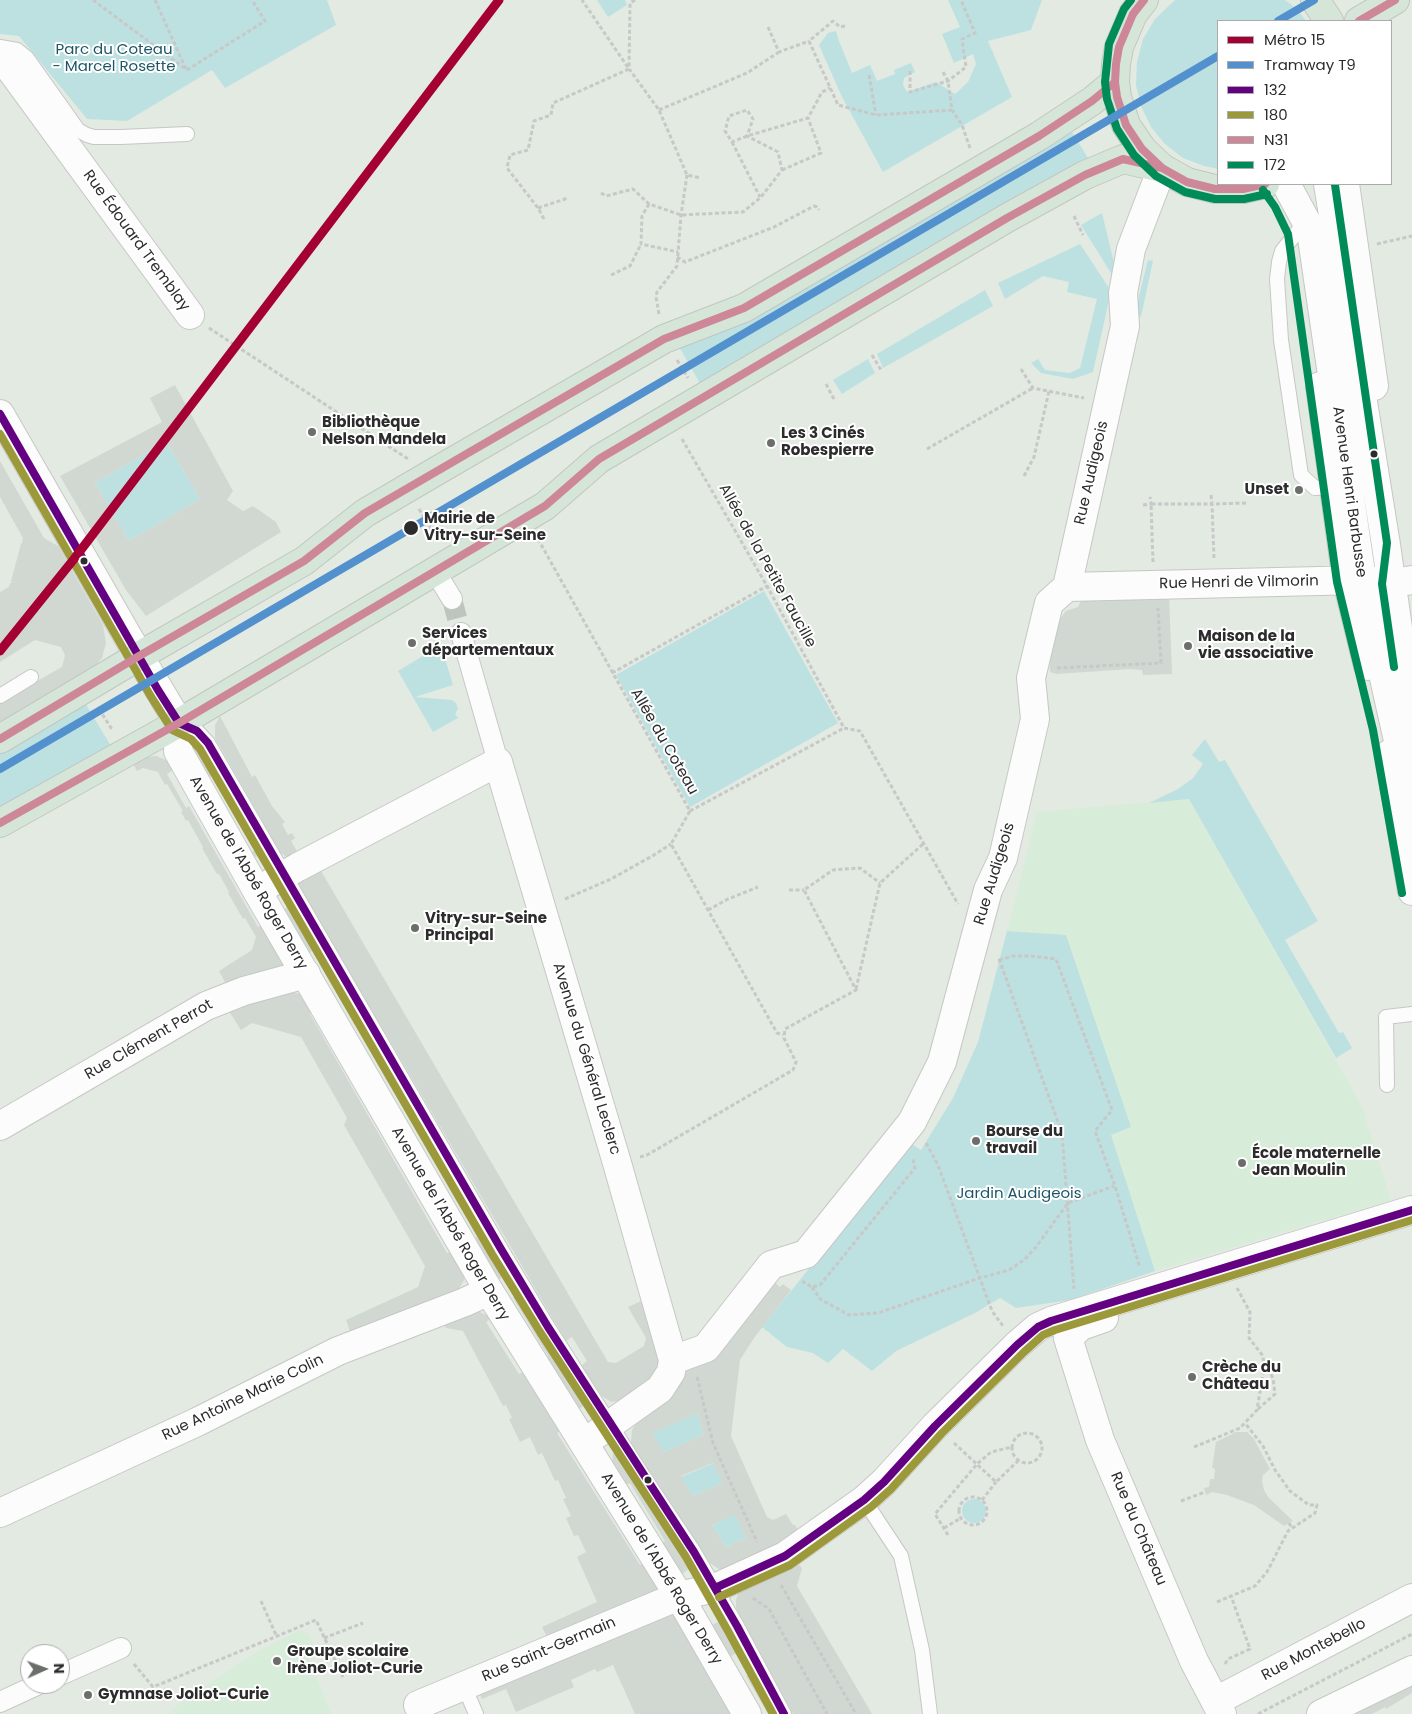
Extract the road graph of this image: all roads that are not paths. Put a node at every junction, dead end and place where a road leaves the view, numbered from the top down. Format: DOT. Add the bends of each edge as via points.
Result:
graph roads {
  1 [pos="1144,0"];
  2 [pos="1315,0"];
  3 [pos="1395,0"];
  4 [pos="1328,20"];
  5 [pos="1361,20"];
  6 [pos="0,47"];
  7 [pos="0,55"];
  8 [pos="1115,82"];
  9 [pos="187,134"];
  10 [pos="1162,168"];
  11 [pos="1261,185"];
  12 [pos="1272,185"];
  13 [pos="1286,185"];
  14 [pos="1328,185"];
  15 [pos="1345,185"];
  16 [pos="1302,226"];
  17 [pos="190,315"];
  18 [pos="0,414"];
  19 [pos="1341,487"];
  20 [pos="1354,580"];
  21 [pos="441,581"];
  22 [pos="1402,581"];
  23 [pos="1067,587"];
  24 [pos="452,599"];
  25 [pos="461,633"];
  26 [pos="139,656"];
  27 [pos="31,677"];
  28 [pos="0,696"];
  29 [pos="179,723"];
  30 [pos="1412,725"];
  31 [pos="0,739"];
  32 [pos="498,762"];
  33 [pos="1412,803"];
  34 [pos="0,823"];
  35 [pos="285,875"];
  36 [pos="257,891"];
  37 [pos="1412,891"];
  38 [pos="306,974"];
  39 [pos="1412,1014"];
  40 [pos="1387,1085"];
  41 [pos="0,1126"];
  42 [pos="1412,1210"];
  43 [pos="488,1291"];
  44 [pos="1140,1294"];
  45 [pos="1052,1329"];
  46 [pos="673,1360"];
  47 [pos="611,1425"];
  48 [pos="584,1443"];
  49 [pos="864,1500"];
  50 [pos="0,1514"];
  51 [pos="724,1584"];
  52 [pos="679,1596"];
  53 [pos="1412,1598"];
  54 [pos="121,1648"];
  55 [pos="1412,1670"];
  56 [pos="70,1671"];
  57 [pos="464,1686"];
  58 [pos="20,1693"];
  59 [pos="1214,1699"];
  60 [pos="0,1702"];
  61 [pos="418,1704"];
  62 [pos="476,1714"];
  63 [pos="747,1714"];
  64 [pos="784,1714"];
  65 [pos="930,1714"];
  66 [pos="1321,1714"];
  1 -- 8 [label="main road" via="1133,14 1122,38"];
  2 -- 4 [label="main road"];
  3 -- 5 [label="main road"];
  6 -- 9 [label="lane" via="17,50 27,58 78,130 87,135"];
  7 -- 17 [label="street, Rue Édouard Tremblay"];
  8 -- 10 [label="main road" via="1126,125 1142,149"];
  8 -- 26 [label="main road" via="1039,136 744,308 664,339 433,473 365,513 304,562"];
  10 -- 11 [label="main road" via="1187,182 1215,189"];
  10 -- 23 [label="street, Rue Audigeois" via="1132,249 1123,293 1125,326"];
  10 -- 29 [label="main road" via="1123,159 1085,175 1007,218 599,458 545,506"];
  12 -- 16 [label="street, Avenue Henri Barbusse"];
  13 -- 16 [label="street, Avenue Henri Barbusse"];
  14 -- 22 [label="street, Avenue Henri Barbusse"];
  15 -- 22 [label="street, Avenue Henri Barbusse"];
  16 -- 19 [label="street, Avenue Henri Barbusse" via="1312,238"];
  16 -- 19 [label="lane" via="1282,251 1279,262 1280,340 1301,475 1315,488"];
  18 -- 26 [label="street, Avenue de l'Abbé Roger Derry"];
  19 -- 20 [label="street, Avenue Henri Barbusse"];
  20 -- 22 [label="street, Rue Henri de Vilmorin"];
  20 -- 23 [label="street, Rue Henri de Vilmorin"];
  20 -- 33 [label="street, Avenue Henri Barbusse"];
  20 -- 37 [label="street, Avenue Henri Barbusse"];
  21 -- 24 [label="street"];
  22 -- 30 [label="street, Avenue Henri Barbusse"];
  23 -- 46 [label="street, Rue Audigeois" via="1049,603 1031,678 1035,719 1003,858 988,890 942,1062 912,1122 806,1254 771,1265 706,1348"];
  25 -- 32 [label="street"];
  26 -- 29 [label="street, Avenue de l'Abbé Roger Derry"];
  26 -- 31 [label="main road"];
  27 -- 28 [label="lane"];
  29 -- 34 [label="main road"];
  29 -- 35 [label="lane, Avenue de l'Abbé Roger Derry" via="197,731 208,743"];
  29 -- 36 [label="street, Avenue de l'Abbé Roger Derry" via="178,751"];
  32 -- 35 [label="street"];
  32 -- 46 [label="street, Avenue du Général Leclerc"];
  35 -- 36 [label="street"];
  35 -- 47 [label="lane, Avenue de l'Abbé Roger Derry" via="506,1257"];
  36 -- 38 [label="street, Avenue de l'Abbé Roger Derry"];
  38 -- 41 [label="street, Rue Clément Perrot" via="244,991 206,1006"];
  38 -- 43 [label="street, Avenue de l'Abbé Roger Derry"];
  39 -- 40 [label="lane" via="1386,1017"];
  42 -- 44 [label="street"];
  43 -- 48 [label="street, Avenue de l'Abbé Roger Derry"];
  43 -- 50 [label="street, Rue Antoine Marie Colin" via="338,1351 197,1422"];
  44 -- 45 [label="street" via="1081,1312"];
  44 -- 45 [label="street" via="1120,1312 1081,1326"];
  45 -- 49 [label="street, Rue Saint-Germain" via="1017,1345"];
  45 -- 59 [label="street, Rue du Château" via="1194,1661"];
  46 -- 47 [label="street" via="671,1372 660,1390"];
  47 -- 48 [label="street"];
  47 -- 51 [label="lane, Avenue de l'Abbé Roger Derry" via="694,1552"];
  48 -- 52 [label="street, Avenue de l'Abbé Roger Derry"];
  49 -- 51 [label="street, Rue Saint-Germain" via="785,1556"];
  49 -- 65 [label="lane" via="901,1556 922,1650"];
  51 -- 52 [label="street, Rue Saint-Germain"];
  51 -- 64 [label="lane, Avenue de l'Abbé Roger Derry"];
  52 -- 57 [label="street, Rue Saint-Germain"];
  52 -- 63 [label="street, Avenue de l'Abbé Roger Derry"];
  53 -- 59 [label="street, Rue Montebello"];
  54 -- 56 [label="street"];
  55 -- 66 [label="street"];
  57 -- 61 [label="street, Rue Saint-Germain"];
  57 -- 62 [label="lane"];
  58 -- 60 [label="street"];
}
